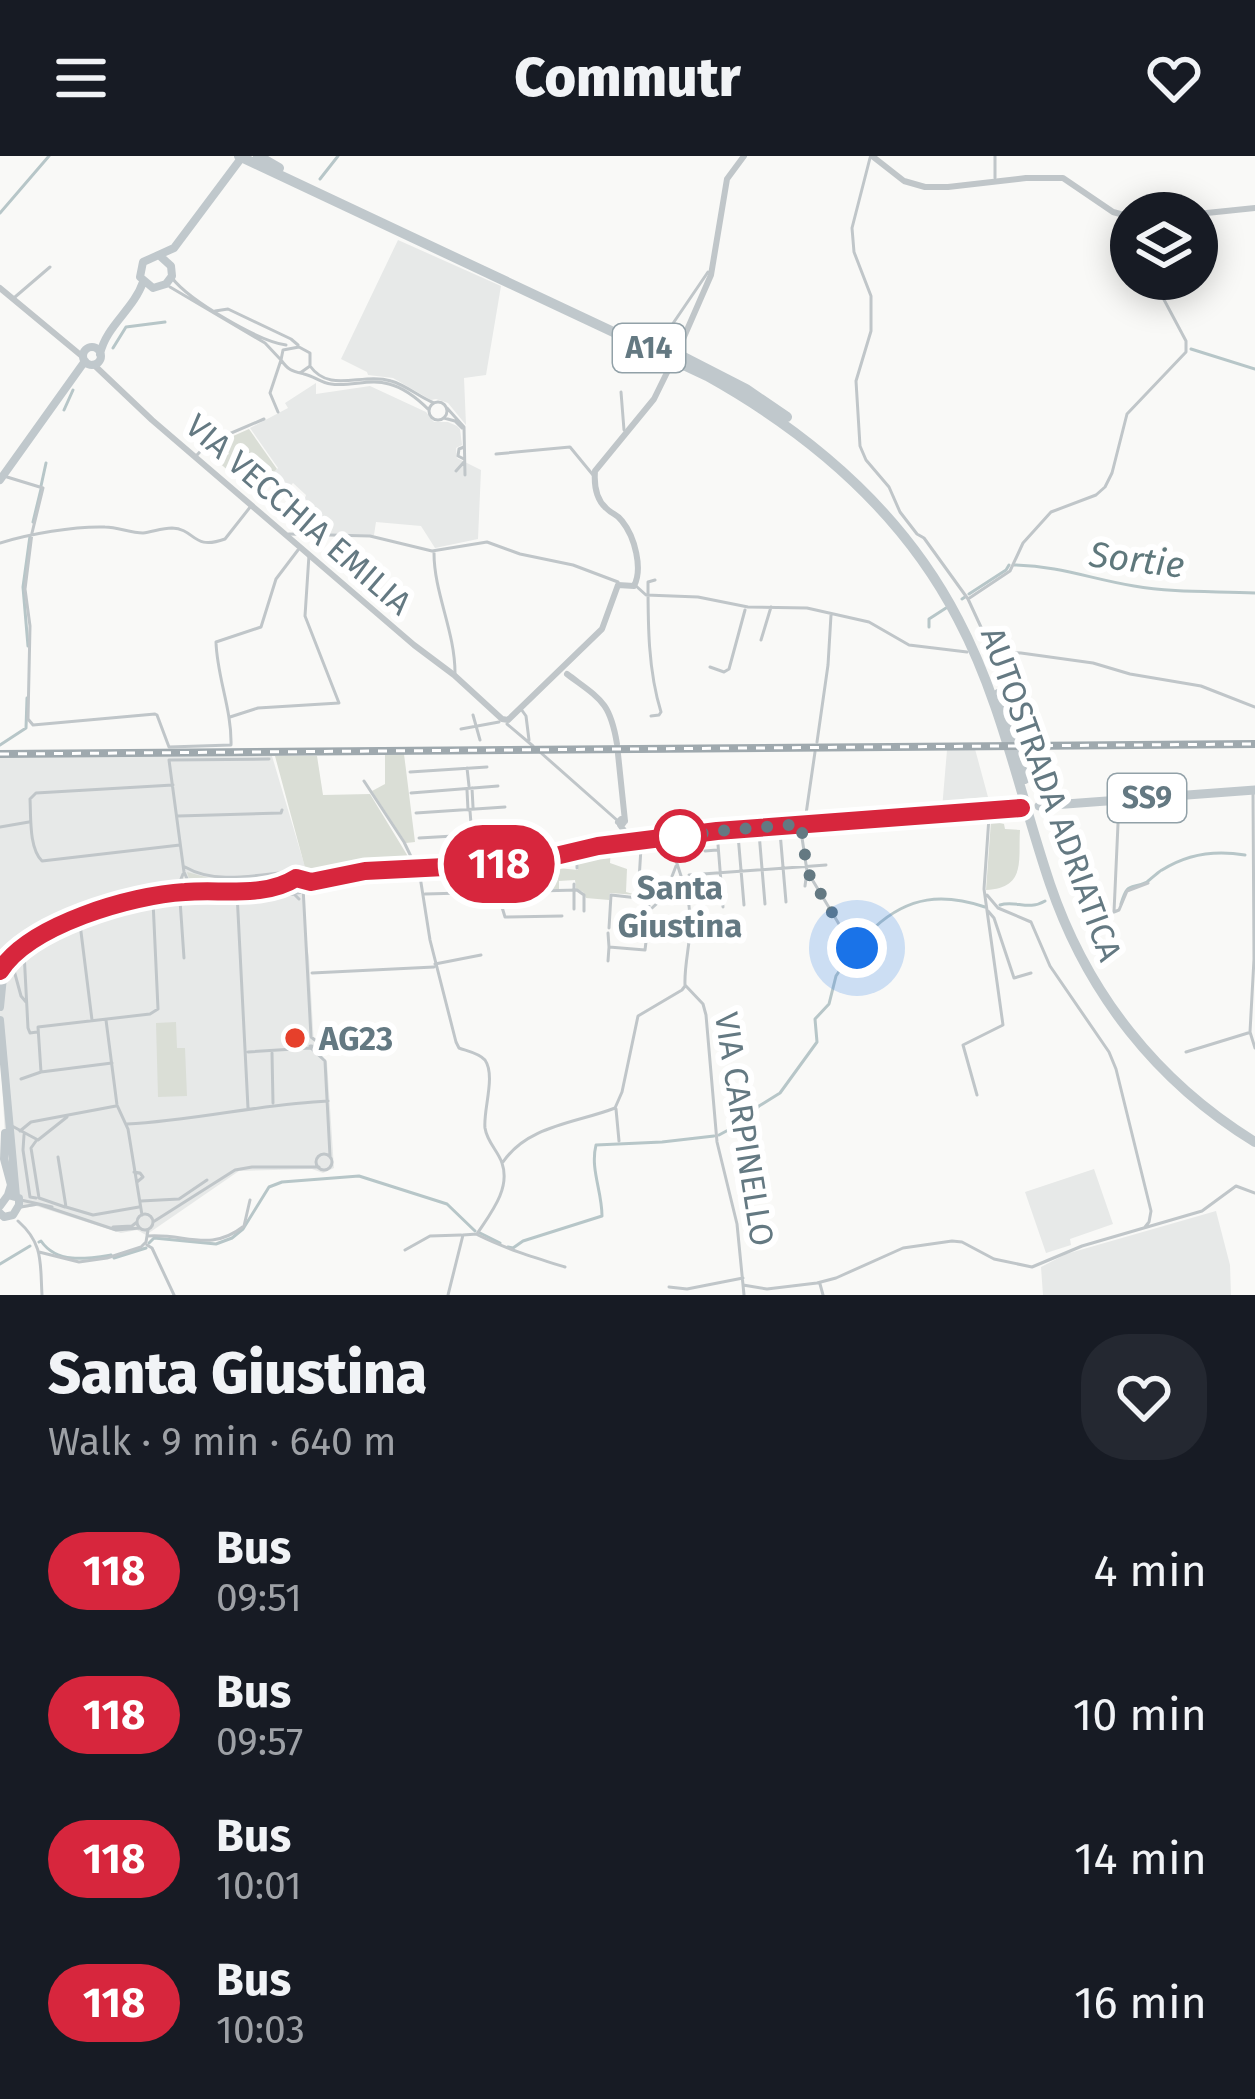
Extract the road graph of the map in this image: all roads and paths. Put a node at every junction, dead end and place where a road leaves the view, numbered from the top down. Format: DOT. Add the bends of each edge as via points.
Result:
graph roads {
  1 [pos="256,156"];
  2 [pos="744,156"];
  3 [pos="872,156"];
  4 [pos="995,156"];
  5 [pos="240,158"];
  6 [pos="995,181"];
  7 [pos="1255,208"];
  8 [pos="1110,210"];
  9 [pos="1218,212"];
  10 [pos="174,248"];
  11 [pos="160,256"];
  12 [pos="713,266"];
  13 [pos="50,267"];
  14 [pos="171,271"];
  15 [pos="153,286"];
  16 [pos="0,288"];
  17 [pos="14,298"];
  18 [pos="1165,300"];
  19 [pos="214,311"];
  20 [pos="661,340"];
  21 [pos="292,346"];
  22 [pos="299,346"];
  23 [pos="91,357"];
  24 [pos="281,360"];
  25 [pos="310,365"];
  26 [pos="298,373"];
  27 [pos="273,383"];
  28 [pos="622,392"];
  29 [pos="434,403"];
  30 [pos="447,408"];
  31 [pos="429,410"];
  32 [pos="278,412"];
  33 [pos="443,418"];
  34 [pos="264,419"];
  35 [pos="626,433"];
  36 [pos="465,447"];
  37 [pos="496,454"];
  38 [pos="196,456"];
  39 [pos="465,459"];
  40 [pos="456,471"];
  41 [pos="465,475"];
  42 [pos="594,476"];
  43 [pos="1,477"];
  44 [pos="252,505"];
  45 [pos="32,533"];
  46 [pos="287,534"];
  47 [pos="0,543"];
  48 [pos="301,546"];
  49 [pos="434,551"];
  50 [pos="309,554"];
  51 [pos="656,580"];
  52 [pos="619,584"];
  53 [pos="296,586"];
  54 [pos="636,586"];
  55 [pos="307,587"];
  56 [pos="646,595"];
  57 [pos="968,599"];
  58 [pos="746,607"];
  59 [pos="771,607"];
  60 [pos="831,613"];
  61 [pos="761,640"];
  62 [pos="980,652"];
  63 [pos="710,668"];
  64 [pos="562,670"];
  65 [pos="454,675"];
  66 [pos="1255,707"];
  67 [pos="520,708"];
  68 [pos="473,715"];
  69 [pos="651,716"];
  70 [pos="229,718"];
  71 [pos="505,720"];
  72 [pos="476,727"];
  73 [pos="461,730"];
  74 [pos="480,740"];
  75 [pos="817,742"];
  76 [pos="540,752"];
  77 [pos="815,752"];
  78 [pos="269,759"];
  79 [pos="487,767"];
  80 [pos="467,768"];
  81 [pos="410,772"];
  82 [pos="364,782"];
  83 [pos="172,785"];
  84 [pos="499,786"];
  85 [pos="469,788"];
  86 [pos="1254,790"];
  87 [pos="411,793"];
  88 [pos="1119,800"];
  89 [pos="505,807"];
  90 [pos="1030,807"];
  91 [pos="282,809"];
  92 [pos="470,809"];
  93 [pos="991,812"];
  94 [pos="416,813"];
  95 [pos="177,816"];
  96 [pos="31,822"];
  97 [pos="622,822"];
  98 [pos="802,826"];
  99 [pos="821,826"];
  100 [pos="0,827"];
  101 [pos="780,830"];
  102 [pos="759,832"];
  103 [pos="717,833"];
  104 [pos="738,833"];
  105 [pos="472,835"];
  106 [pos="418,838"];
  107 [pos="671,842"];
  108 [pos="180,845"];
  109 [pos="637,845"];
  110 [pos="577,850"];
  111 [pos="718,850"];
  112 [pos="705,851"];
  113 [pos="547,859"];
  114 [pos="534,864"];
  115 [pos="826,865"];
  116 [pos="488,866"];
  117 [pos="676,866"];
  118 [pos="470,867"];
  119 [pos="514,868"];
  120 [pos="577,868"];
  121 [pos="784,868"];
  122 [pos="807,868"];
  123 [pos="183,869"];
  124 [pos="420,869"];
  125 [pos="762,869"];
  126 [pos="742,871"];
  127 [pos="721,872"];
  128 [pos="700,874"];
  129 [pos="689,875"];
  130 [pos="1148,883"];
  131 [pos="805,886"];
  132 [pos="298,887"];
  133 [pos="574,887"];
  134 [pos="550,891"];
  135 [pos="497,892"];
  136 [pos="514,892"];
  137 [pos="468,893"];
  138 [pos="423,895"];
  139 [pos="987,895"];
  140 [pos="204,896"];
  141 [pos="238,896"];
  142 [pos="180,897"];
  143 [pos="158,898"];
  144 [pos="640,898"];
  145 [pos="786,902"];
  146 [pos="765,904"];
  147 [pos="744,905"];
  148 [pos="702,907"];
  149 [pos="724,907"];
  150 [pos="574,909"];
  151 [pos="650,909"];
  152 [pos="986,910"];
  153 [pos="584,911"];
  154 [pos="562,916"];
  155 [pos="78,919"];
  156 [pos="649,925"];
  157 [pos="691,926"];
  158 [pos="882,938"];
  159 [pos="610,947"];
  160 [pos="20,951"];
  161 [pos="481,956"];
  162 [pos="184,958"];
  163 [pos="608,961"];
  164 [pos="4,962"];
  165 [pos="436,966"];
  166 [pos="308,973"];
  167 [pos="1031,973"];
  168 [pos="685,985"];
  169 [pos="0,1002"];
  170 [pos="27,1004"];
  171 [pos="106,1018"];
  172 [pos="0,1020"];
  173 [pos="92,1020"];
  174 [pos="39,1032"];
  175 [pos="1250,1032"];
  176 [pos="0,1034"];
  177 [pos="311,1037"];
  178 [pos="311,1048"];
  179 [pos="1255,1048"];
  180 [pos="272,1050"];
  181 [pos="381,1051"];
  182 [pos="246,1052"];
  183 [pos="1186,1052"];
  184 [pos="112,1064"];
  185 [pos="41,1072"];
  186 [pos="21,1079"];
  187 [pos="976,1095"];
  188 [pos="328,1101"];
  189 [pos="117,1105"];
  190 [pos="273,1105"];
  191 [pos="7,1107"];
  192 [pos="248,1108"];
  193 [pos="616,1108"];
  194 [pos="68,1116"];
  195 [pos="9,1121"];
  196 [pos="127,1124"];
  197 [pos="23,1133"];
  198 [pos="1255,1138"];
  199 [pos="36,1141"];
  200 [pos="619,1141"];
  201 [pos="10,1142"];
  202 [pos="327,1155"];
  203 [pos="58,1157"];
  204 [pos="502,1163"];
  205 [pos="318,1165"];
  206 [pos="34,1170"];
  207 [pos="26,1171"];
  208 [pos="207,1180"];
  209 [pos="1255,1193"];
  210 [pos="39,1198"];
  211 [pos="250,1200"];
  212 [pos="140,1205"];
  213 [pos="66,1207"];
  214 [pos="9,1208"];
  215 [pos="1152,1215"];
  216 [pos="148,1217"];
  217 [pos="1167,1221"];
  218 [pos="1156,1224"];
  219 [pos="139,1225"];
  220 [pos="1144,1228"];
  221 [pos="148,1233"];
  222 [pos="477,1234"];
  223 [pos="463,1235"];
  224 [pos="145,1244"];
  225 [pos="405,1250"];
  226 [pos="39,1252"];
  227 [pos="565,1267"];
  228 [pos="743,1282"];
  229 [pos="819,1282"];
  230 [pos="669,1287"];
  231 [pos="42,1295"];
  232 [pos="174,1295"];
  233 [pos="448,1295"];
  234 [pos="744,1295"];
  235 [pos="823,1295"];
  1 -- 62 [label="highway, AUTOSTRADA ADRIATICA / A14" via="709,368 778,410 894,512 943,580"];
  2 -- 12 [label="street" via="727,179"];
  3 -- 6 [label="street" via="917,186"];
  3 -- 57 [label="street" via="852,228 871,296 871,331 856,381 862,454"];
  4 -- 6 [label="street"];
  5 -- 10 [label="main road"];
  5 -- 62 [label="highway, AUTOSTRADA ADRIATICA / A14" via="706,376 778,418 889,516"];
  6 -- 8 [label="street" via="1063,178"];
  7 -- 9 [label="street"];
  10 -- 11 [label="main road"];
  10 -- 14 [label="main road"];
  11 -- 14 [label="main road"];
  11 -- 15 [label="main road" via="142,262 139,272"];
  12 -- 20 [label="street"];
  12 -- 35 [label="street" via="654,399"];
  13 -- 17 [label="street"];
  14 -- 15 [label="main road"];
  14 -- 19 [label="street" via="183,291"];
  15 -- 23 [label="main road"];
  15 -- 24 [label="street" via="175,290"];
  16 -- 17 [label="street"];
  17 -- 23 [label="street"];
  18 -- 57 [label="street" via="1186,352 1127,414 1105,487 1051,512 1010,571"];
  19 -- 21 [label="street"];
  19 -- 22 [label="street" via="228,309"];
  21 -- 22 [label="street"];
  21 -- 24 [label="street"];
  22 -- 25 [label="street" via="310,353"];
  23 -- 38 [label="street, VIA VECCHIA EMILIA"];
  23 -- 43 [label="main road"];
  24 -- 26 [label="street"];
  24 -- 27 [label="street"];
  25 -- 26 [label="street"];
  25 -- 29 [label="street" via="333,381 397,382"];
  26 -- 27 [label="street"];
  26 -- 31 [label="street" via="333,385 388,384"];
  27 -- 32 [label="street"];
  28 -- 35 [label="street"];
  29 -- 30 [label="street"];
  29 -- 31 [label="street"];
  30 -- 33 [label="street"];
  30 -- 36 [label="street" via="463,424"];
  31 -- 33 [label="street"];
  33 -- 36 [label="street" via="460,424"];
  34 -- 38 [label="street" via="208,442"];
  35 -- 42 [label="street"];
  36 -- 39 [label="street"];
  37 -- 42 [label="street" via="570,447"];
  38 -- 44 [label="street, VIA VECCHIA EMILIA"];
  39 -- 40 [label="street"];
  39 -- 41 [label="street"];
  42 -- 54 [label="street" via="601,502 624,523 635,551"];
  43 -- 45 [label="street" via="43,488"];
  44 -- 45 [label="street" via="218,542 170,528"];
  44 -- 46 [label="street, VIA VECCHIA EMILIA"];
  45 -- 47 [label="street"];
  45 -- 70 [label="street" via="25,589 29,723 158,715 169,747 231,745"];
  46 -- 48 [label="street, VIA VECCHIA EMILIA"];
  46 -- 49 [label="street" via="370,536"];
  48 -- 50 [label="street, VIA VECCHIA EMILIA"];
  48 -- 70 [label="street" via="276,579 261,627 216,642"];
  49 -- 52 [label="street" via="491,543"];
  49 -- 65 [label="street"];
  50 -- 55 [label="street"];
  50 -- 65 [label="street, VIA VECCHIA EMILIA"];
  51 -- 56 [label="street"];
  52 -- 54 [label="street"];
  52 -- 64 [label="street" via="602,628"];
  53 -- 55 [label="street"];
  54 -- 56 [label="street"];
  55 -- 70 [label="street" via="304,616 337,705 258,708"];
  56 -- 58 [label="street"];
  56 -- 69 [label="street" via="661,712"];
  57 -- 62 [label="street"];
  58 -- 59 [label="street"];
  58 -- 63 [label="street" via="729,669"];
  59 -- 60 [label="street"];
  59 -- 61 [label="street"];
  60 -- 62 [label="street" via="869,622 908,645"];
  60 -- 75 [label="street"];
  62 -- 66 [label="street" via="1093,662"];
  62 -- 90 [label="highway, AUTOSTRADA ADRIATICA / A14"];
  64 -- 67 [label="street"];
  64 -- 97 [label="street" via="608,710"];
  65 -- 71 [label="street, VIA VECCHIA EMILIA"];
  67 -- 71 [label="street"];
  67 -- 71 [label="street" via="532,744"];
  68 -- 72 [label="street"];
  71 -- 72 [label="street"];
  72 -- 73 [label="street"];
  72 -- 74 [label="street"];
  76 -- 97 [label="street"];
  77 -- 98 [label="street"];
  78 -- 83 [label="street" via="169,760"];
  79 -- 80 [label="street"];
  80 -- 81 [label="street"];
  80 -- 85 [label="street"];
  82 -- 124 [label="street"];
  83 -- 95 [label="street"];
  83 -- 96 [label="street" via="35,794"];
  84 -- 85 [label="street"];
  85 -- 87 [label="street"];
  85 -- 92 [label="street"];
  86 -- 88 [label="main road, SS9"];
  86 -- 175 [label="street"];
  88 -- 90 [label="main road, SS9"];
  88 -- 130 [label="street" via="1113,908"];
  89 -- 92 [label="street"];
  90 -- 93 [label="main road, SS9"];
  90 -- 198 [label="highway, AUTOSTRADA ADRIATICA / A14" via="1075,931 1106,989 1158,1057"];
  91 -- 95 [label="street"];
  92 -- 94 [label="street"];
  92 -- 105 [label="street"];
  93 -- 98 [label="main road, SS9"];
  93 -- 139 [label="street"];
  95 -- 108 [label="street"];
  96 -- 100 [label="street"];
  96 -- 108 [label="street" via="42,862"];
  97 -- 109 [label="street"];
  98 -- 99 [label="street"];
  98 -- 101 [label="street"];
  98 -- 103 [label="main road, SS9"];
  98 -- 122 [label="street"];
  101 -- 102 [label="street"];
  101 -- 121 [label="street"];
  102 -- 104 [label="street"];
  102 -- 125 [label="street"];
  103 -- 104 [label="street"];
  103 -- 107 [label="main road, SS9"];
  103 -- 111 [label="street"];
  104 -- 126 [label="street"];
  105 -- 106 [label="street"];
  105 -- 113 [label="street" via="524,833"];
  105 -- 118 [label="street"];
  107 -- 109 [label="main road, SS9"];
  107 -- 117 [label="street, VIA CARPINELLO"];
  108 -- 123 [label="street"];
  109 -- 110 [label="main road, SS9"];
  109 -- 144 [label="street"];
  110 -- 113 [label="main road, SS9"];
  110 -- 120 [label="street"];
  111 -- 112 [label="street"];
  111 -- 127 [label="street"];
  113 -- 114 [label="main road, SS9"];
  114 -- 116 [label="main road, SS9"];
  114 -- 119 [label="street"];
  114 -- 134 [label="street" via="550,866"];
  115 -- 122 [label="street"];
  116 -- 118 [label="main road, SS9"];
  116 -- 119 [label="street"];
  117 -- 151 [label="street"];
  117 -- 157 [label="street, VIA CARPINELLO"];
  118 -- 124 [label="main road, SS9"];
  118 -- 137 [label="street"];
  119 -- 136 [label="street"];
  121 -- 122 [label="street"];
  121 -- 125 [label="street"];
  121 -- 145 [label="street"];
  122 -- 131 [label="street"];
  122 -- 158 [label="street" via="854,947"];
  123 -- 132 [label="street"];
  123 -- 140 [label="street"];
  123 -- 143 [label="street" via="179,884"];
  124 -- 132 [label="main road, SS9" via="365,871"];
  124 -- 138 [label="street"];
  125 -- 126 [label="street"];
  125 -- 146 [label="street"];
  126 -- 127 [label="street"];
  126 -- 147 [label="street"];
  127 -- 128 [label="street"];
  127 -- 149 [label="street"];
  128 -- 129 [label="street"];
  128 -- 148 [label="street"];
  132 -- 141 [label="main road, SS9"];
  132 -- 141 [label="street" via="274,897"];
  132 -- 166 [label="street"];
  133 -- 134 [label="street"];
  133 -- 150 [label="street"];
  133 -- 153 [label="street" via="584,893"];
  134 -- 136 [label="street"];
  135 -- 136 [label="street"];
  135 -- 137 [label="street"];
  135 -- 154 [label="street" via="505,917"];
  137 -- 138 [label="street"];
  138 -- 165 [label="street"];
  139 -- 152 [label="street"];
  139 -- 215 [label="street" via="1031,922 1050,966 1109,1052"];
  140 -- 141 [label="main road, SS9"];
  140 -- 141 [label="street"];
  140 -- 142 [label="main road, SS9"];
  141 -- 182 [label="street"];
  142 -- 143 [label="main road, SS9"];
  142 -- 162 [label="street"];
  143 -- 155 [label="main road, SS9"];
  143 -- 171 [label="street" via="158,1009"];
  144 -- 151 [label="street"];
  144 -- 159 [label="street" via="611,895"];
  151 -- 156 [label="street"];
  152 -- 167 [label="street" via="1015,978"];
  152 -- 187 [label="street" via="1003,1025 963,1045"];
  155 -- 160 [label="main road, SS9"];
  155 -- 173 [label="street"];
  156 -- 157 [label="street"];
  156 -- 159 [label="street" via="645,950"];
  157 -- 168 [label="street, VIA CARPINELLO"];
  159 -- 163 [label="street"];
  160 -- 164 [label="main road, SS9"];
  160 -- 170 [label="street"];
  161 -- 165 [label="street"];
  164 -- 169 [label="main road"];
  164 -- 170 [label="street"];
  165 -- 166 [label="street"];
  165 -- 204 [label="street" via="457,1046 485,1061 486,1132"];
  166 -- 177 [label="street"];
  168 -- 193 [label="street" via="638,1016"];
  168 -- 228 [label="street, VIA CARPINELLO" via="706,1015 716,1142"];
  170 -- 174 [label="street" via="29,1031"];
  171 -- 173 [label="street"];
  171 -- 184 [label="street"];
  172 -- 176 [label="main road"];
  173 -- 174 [label="street"];
  174 -- 185 [label="street"];
  175 -- 179 [label="street"];
  175 -- 183 [label="street"];
  176 -- 191 [label="main road"];
  177 -- 178 [label="street"];
  177 -- 181 [label="street" via="328,1050"];
  178 -- 180 [label="street"];
  178 -- 188 [label="street" via="325,1060"];
  180 -- 182 [label="street"];
  180 -- 190 [label="street"];
  182 -- 192 [label="street"];
  184 -- 185 [label="street"];
  184 -- 189 [label="street"];
  185 -- 186 [label="street"];
  188 -- 190 [label="street"];
  188 -- 202 [label="street"];
  189 -- 194 [label="street"];
  189 -- 196 [label="street"];
  190 -- 192 [label="street"];
  191 -- 195 [label="main road"];
  191 -- 214 [label="main road"];
  192 -- 196 [label="street"];
  193 -- 200 [label="street"];
  193 -- 204 [label="street" via="535,1134"];
  194 -- 197 [label="street" via="35,1121"];
  194 -- 199 [label="street"];
  195 -- 197 [label="street"];
  195 -- 201 [label="main road"];
  196 -- 212 [label="street"];
  197 -- 199 [label="street"];
  197 -- 201 [label="street"];
  197 -- 207 [label="street"];
  199 -- 206 [label="street"];
  201 -- 214 [label="main road"];
  202 -- 205 [label="street"];
  202 -- 205 [label="street" via="331,1167"];
  203 -- 213 [label="street"];
  204 -- 222 [label="street" via="501,1192"];
  205 -- 216 [label="street" via="235,1170"];
  206 -- 207 [label="street"];
  206 -- 210 [label="street"];
  207 -- 210 [label="street" via="30,1196"];
  208 -- 212 [label="street" via="179,1199"];
  209 -- 217 [label="street" via="1236,1186 1210,1207"];
  210 -- 213 [label="street"];
  211 -- 221 [label="street" via="244,1226 226,1238"];
  212 -- 213 [label="street" via="93,1215"];
  212 -- 216 [label="street"];
  214 -- 219 [label="street" via="35,1204 125,1230"];
  214 -- 226 [label="street"];
  215 -- 217 [label="street"];
  215 -- 218 [label="street"];
  215 -- 220 [label="street"];
  216 -- 219 [label="street"];
  216 -- 221 [label="street"];
  217 -- 218 [label="street"];
  218 -- 220 [label="street"];
  219 -- 221 [label="street"];
  220 -- 229 [label="street" via="1032,1267 962,1242 903,1248"];
  221 -- 224 [label="street"];
  222 -- 223 [label="street"];
  222 -- 227 [label="street"];
  223 -- 225 [label="street" via="430,1237"];
  223 -- 233 [label="street"];
  224 -- 226 [label="street" via="79,1262"];
  224 -- 232 [label="street"];
  226 -- 231 [label="street"];
  228 -- 229 [label="street" via="766,1289"];
  228 -- 230 [label="street"];
  228 -- 234 [label="street, VIA CARPINELLO"];
  229 -- 235 [label="street"];
}
